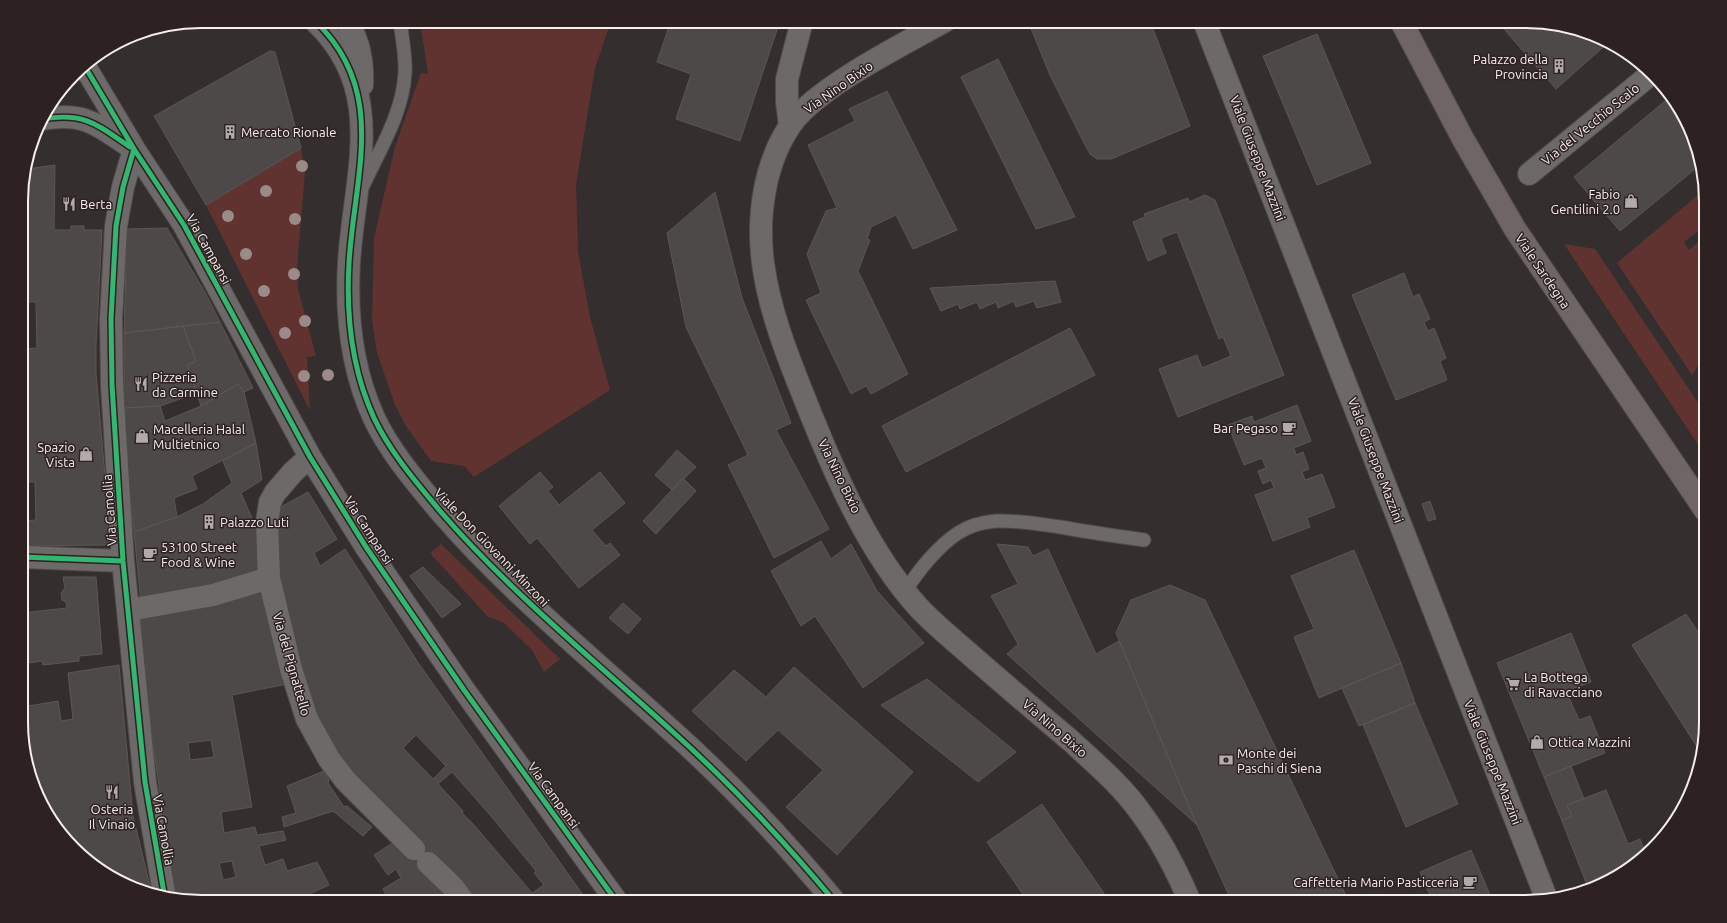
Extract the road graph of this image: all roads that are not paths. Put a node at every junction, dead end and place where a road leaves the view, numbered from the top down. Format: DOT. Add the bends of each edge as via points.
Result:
graph roads {
  1 [pos="322,28"];
  2 [pos="349,28"];
  3 [pos="401,28"];
  4 [pos="800,28"];
  5 [pos="933,28"];
  6 [pos="1207,28"];
  7 [pos="1405,28"];
  8 [pos="87,71"];
  9 [pos="1647,78"];
  10 [pos="361,106"];
  11 [pos="50,118"];
  12 [pos="790,126"];
  13 [pos="134,149"];
  14 [pos="1529,174"];
  15 [pos="354,206"];
  16 [pos="310,457"];
  17 [pos="1699,501"];
  18 [pos="1144,540"];
  19 [pos="28,557"];
  20 [pos="123,561"];
  21 [pos="269,578"];
  22 [pos="905,591"];
  23 [pos="130,610"];
  24 [pos="164,891"];
  25 [pos="1546,894"];
  26 [pos="459,895"];
  27 [pos="612,895"];
  28 [pos="828,895"];
  29 [pos="1186,895"];
  1 -- 10 [label="street, Viale Don Giovanni Minzoni" via="349,66"];
  2 -- 10 [label="street" via="360,55"];
  3 -- 15 [label="lane" via="405,74 398,108"];
  4 -- 12 [label="street" via="787,79"];
  5 -- 12 [label="street, Via Nino Bixio" via="844,80 813,103"];
  6 -- 25 [label="street, Viale Giuseppe Mazzini"];
  7 -- 17 [label="main road, Viale Sardegna" via="1463,139 1515,229"];
  8 -- 13 [label="street, Via Campansi"];
  9 -- 14 [label="street, Via del Vecchio Scalo"];
  10 -- 15 [label="street, Viale Don Giovanni Minzoni" via="363,145"];
  11 -- 13 [label="street" via="78,117 89,121"];
  12 -- 22 [label="street, Via Nino Bixio" via="769,176 762,209 763,265 769,291 791,364 823,444 846,494 889,570"];
  13 -- 16 [label="street, Via Campansi" via="184,225"];
  13 -- 20 [label="street, Via Camollia" via="117,220 111,319 112,385"];
  15 -- 28 [label="street, Viale Don Giovanni Minzoni" via="349,289 352,341 369,407 389,444 434,503 500,574 593,662 694,751 760,819"];
  16 -- 21 [label="street, Via del Pignattello" via="284,482 270,502 267,522"];
  16 -- 27 [label="street, Via Campansi" via="414,618"];
  18 -- 22 [label="lane" via="1043,525 989,522 966,529 951,539 925,562"];
  19 -- 20 [label="street"];
  20 -- 23 [label="street, Via Camollia"];
  21 -- 23 [label="street" via="213,595"];
  21 -- 26 [label="street, Via del Pignattello" via="291,669 307,719 329,759 346,781"];
  22 -- 29 [label="street, Via Nino Bixio" via="934,622 1121,788 1141,812 1160,842"];
  23 -- 24 [label="street, Via Camollia" via="145,782"];
}
